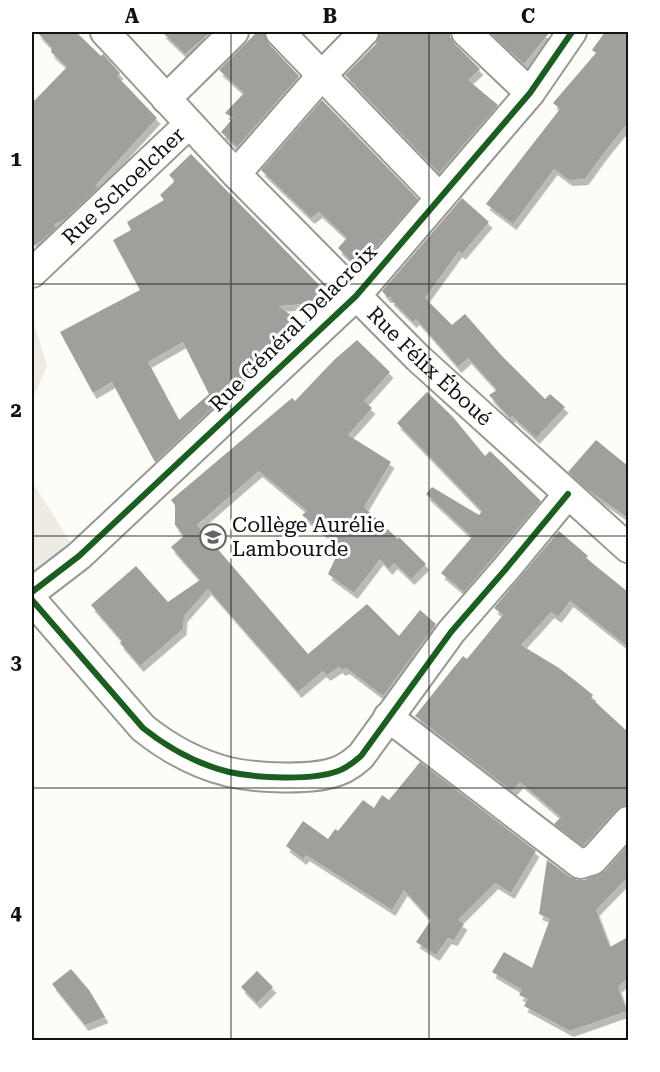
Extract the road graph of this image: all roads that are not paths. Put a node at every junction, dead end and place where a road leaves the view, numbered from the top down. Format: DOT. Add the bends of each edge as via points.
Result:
graph roads {
  1 [pos="105,32"];
  2 [pos="234,32"];
  3 [pos="280,32"];
  4 [pos="364,32"];
  5 [pos="466,32"];
  6 [pos="572,32"];
  7 [pos="323,74"];
  8 [pos="530,93"];
  9 [pos="166,99"];
  10 [pos="189,124"];
  11 [pos="236,174"];
  12 [pos="440,198"];
  13 [pos="32,273"];
  14 [pos="356,296"];
  15 [pos="568,494"];
  16 [pos="628,548"];
  17 [pos="32,592"];
  18 [pos="32,600"];
  19 [pos="388,717"];
  20 [pos="628,820"];
  1 -- 9 [label="street, Rue Félix Éboué"];
  2 -- 9 [label="street"];
  3 -- 7 [label="street"];
  4 -- 7 [label="street"];
  5 -- 8 [label="street"];
  6 -- 8 [label="street, Rue Général Delacroix"];
  7 -- 11 [label="street"];
  7 -- 12 [label="street"];
  8 -- 12 [label="street, Rue Général Delacroix"];
  9 -- 10 [label="street, Rue Félix Éboué"];
  10 -- 11 [label="street, Rue Félix Éboué"];
  10 -- 13 [label="street, Rue Schoelcher"];
  11 -- 14 [label="street, Rue Félix Éboué"];
  12 -- 14 [label="street, Rue Général Delacroix"];
  14 -- 15 [label="street, Rue Félix Éboué"];
  14 -- 17 [label="street, Rue Général Delacroix" via="79,556"];
  15 -- 16 [label="street, Rue Félix Éboué"];
  15 -- 19 [label="street" via="451,632"];
  18 -- 19 [label="street" via="143,728 188,757 229,772 294,777 339,771 361,756"];
  19 -- 20 [label="street" via="580,864 593,860"];
}
